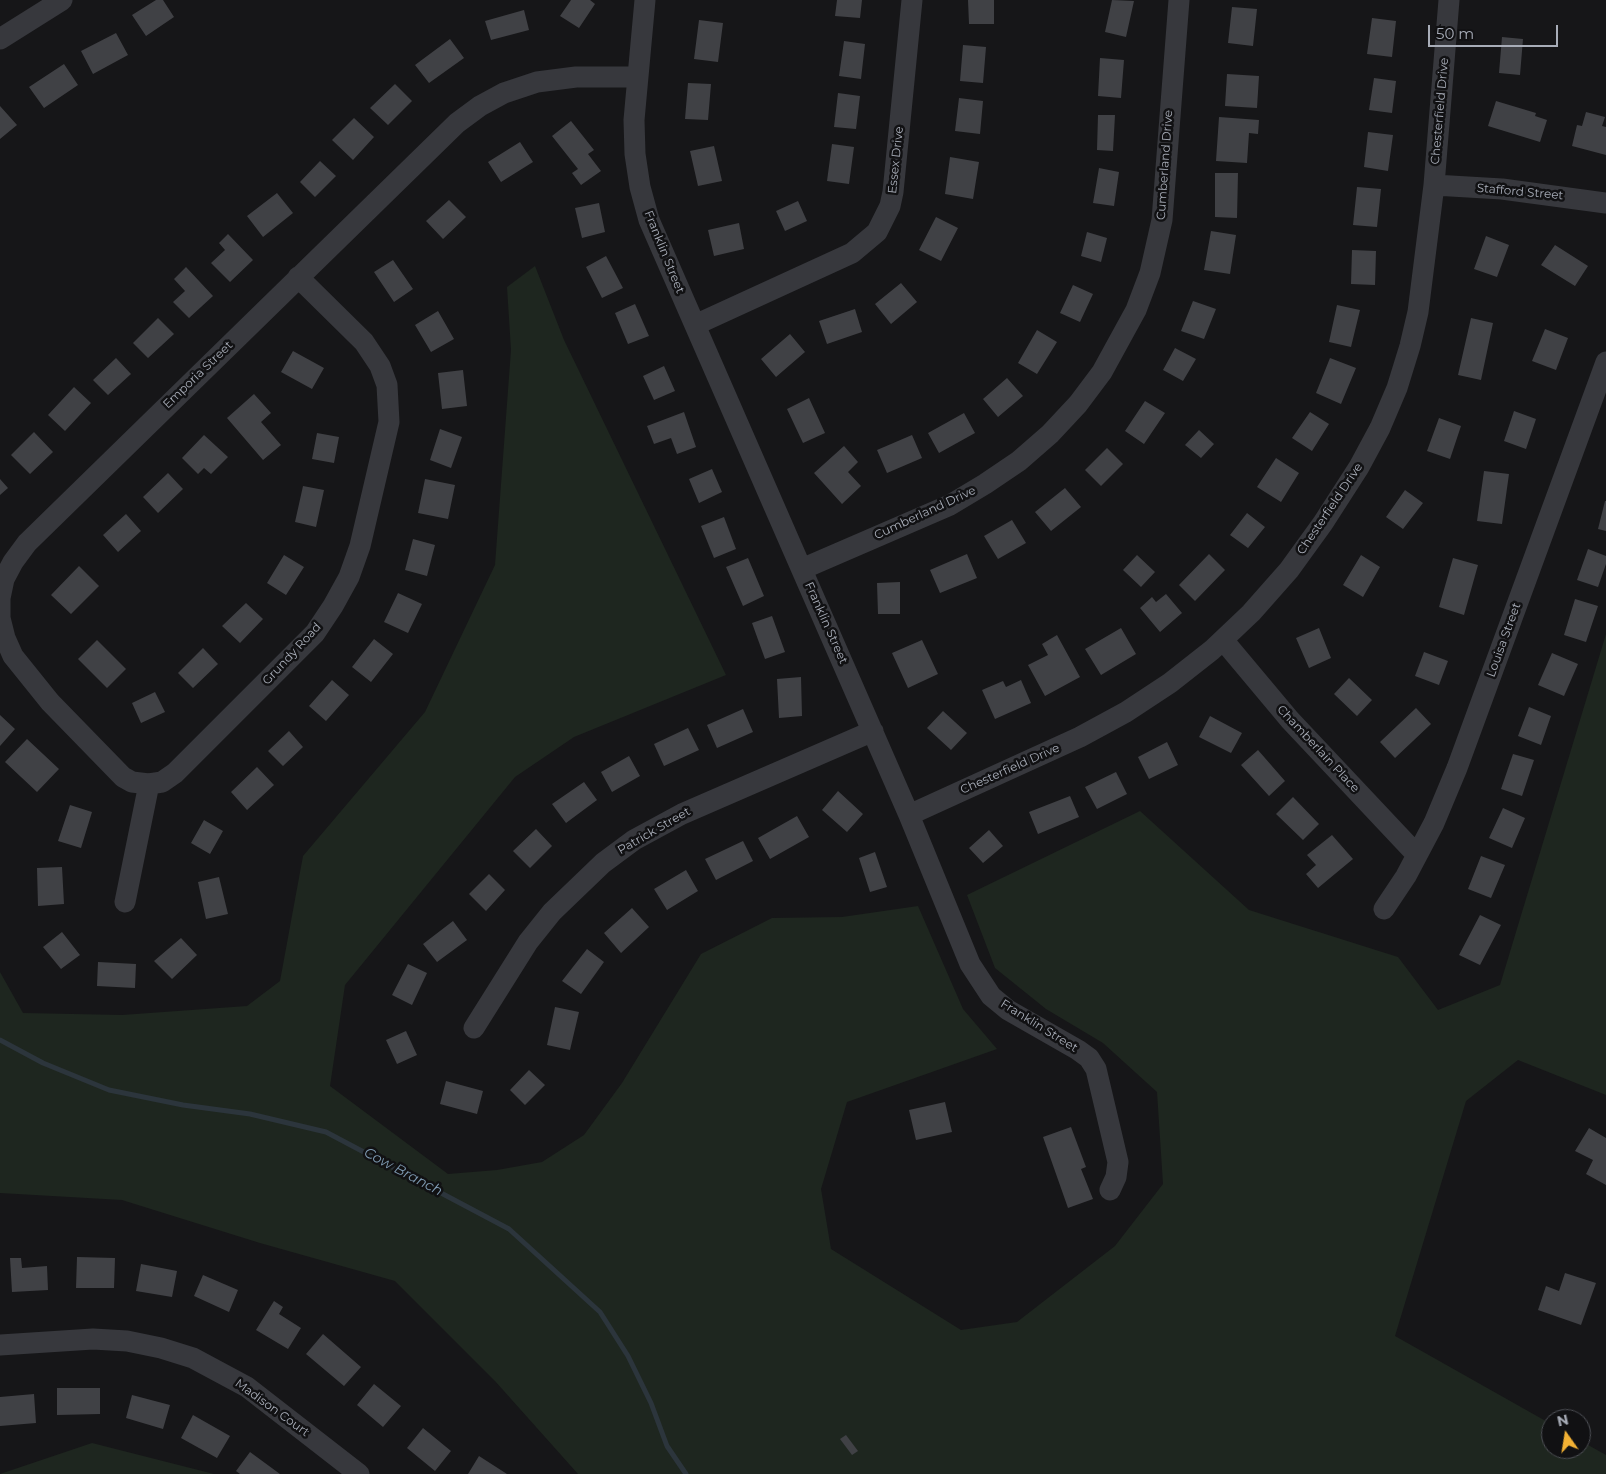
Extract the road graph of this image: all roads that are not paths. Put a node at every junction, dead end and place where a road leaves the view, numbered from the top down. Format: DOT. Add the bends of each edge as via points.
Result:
graph roads {
  1 [pos="62,0"];
  2 [pos="645,0"];
  3 [pos="912,0"];
  4 [pos="1179,0"];
  5 [pos="1449,0"];
  6 [pos="0,39"];
  7 [pos="638,77"];
  8 [pos="1434,185"];
  9 [pos="1606,203"];
  10 [pos="298,277"];
  11 [pos="695,326"];
  12 [pos="1606,362"];
  13 [pos="802,569"];
  14 [pos="1223,640"];
  15 [pos="873,732"];
  16 [pos="149,784"];
  17 [pos="909,815"];
  18 [pos="1417,855"];
  19 [pos="125,902"];
  20 [pos="1384,909"];
  21 [pos="474,1028"];
  22 [pos="1110,1190"];
  23 [pos="0,1344"];
  24 [pos="359,1474"];
  1 -- 6 [label="street"];
  2 -- 7 [label="street, Franklin Street"];
  3 -- 11 [label="street, Essex Drive" via="893,192 877,232 852,253"];
  4 -- 13 [label="street, Cumberland Drive" via="1162,220 1150,273 1136,310 1102,372 1050,434 986,484 950,505"];
  5 -- 8 [label="street, Chesterfield Drive"];
  7 -- 10 [label="street, Emporia Street" via="576,77 537,82 504,93 480,106 457,123"];
  7 -- 11 [label="street, Franklin Street" via="634,129 640,187 649,220"];
  8 -- 9 [label="street, Stafford Street" via="1502,189"];
  8 -- 14 [label="street, Chesterfield Drive" via="1418,312 1398,388 1380,428 1318,531 1289,570"];
  10 -- 16 [label="street, Grundy Road" via="364,342 380,366 387,385 389,422 360,546 334,606 314,633 175,773 162,782"];
  10 -- 16 [label="street, Emporia Street" via="27,543 4,579 0,618 4,638 22,670 123,777"];
  11 -- 13 [label="street, Franklin Street"];
  12 -- 18 [label="street, Louisa Street" via="1457,768"];
  13 -- 15 [label="street, Franklin Street"];
  14 -- 17 [label="street, Chesterfield Drive" via="1170,683 1126,712 1080,737"];
  14 -- 18 [label="street, Chamberlain Place" via="1290,720"];
  15 -- 17 [label="street, Franklin Street"];
  15 -- 21 [label="street, Patrick Street" via="668,820 602,862 552,912 528,942"];
  16 -- 19 [label="street"];
  17 -- 22 [label="street, Franklin Street" via="978,979 1008,1010 1078,1050 1096,1070 1118,1162"];
  18 -- 20 [label="street, Louisa Street"];
  23 -- 24 [label="street, Madison Court" via="93,1339 144,1344 193,1358 247,1387"];
}
